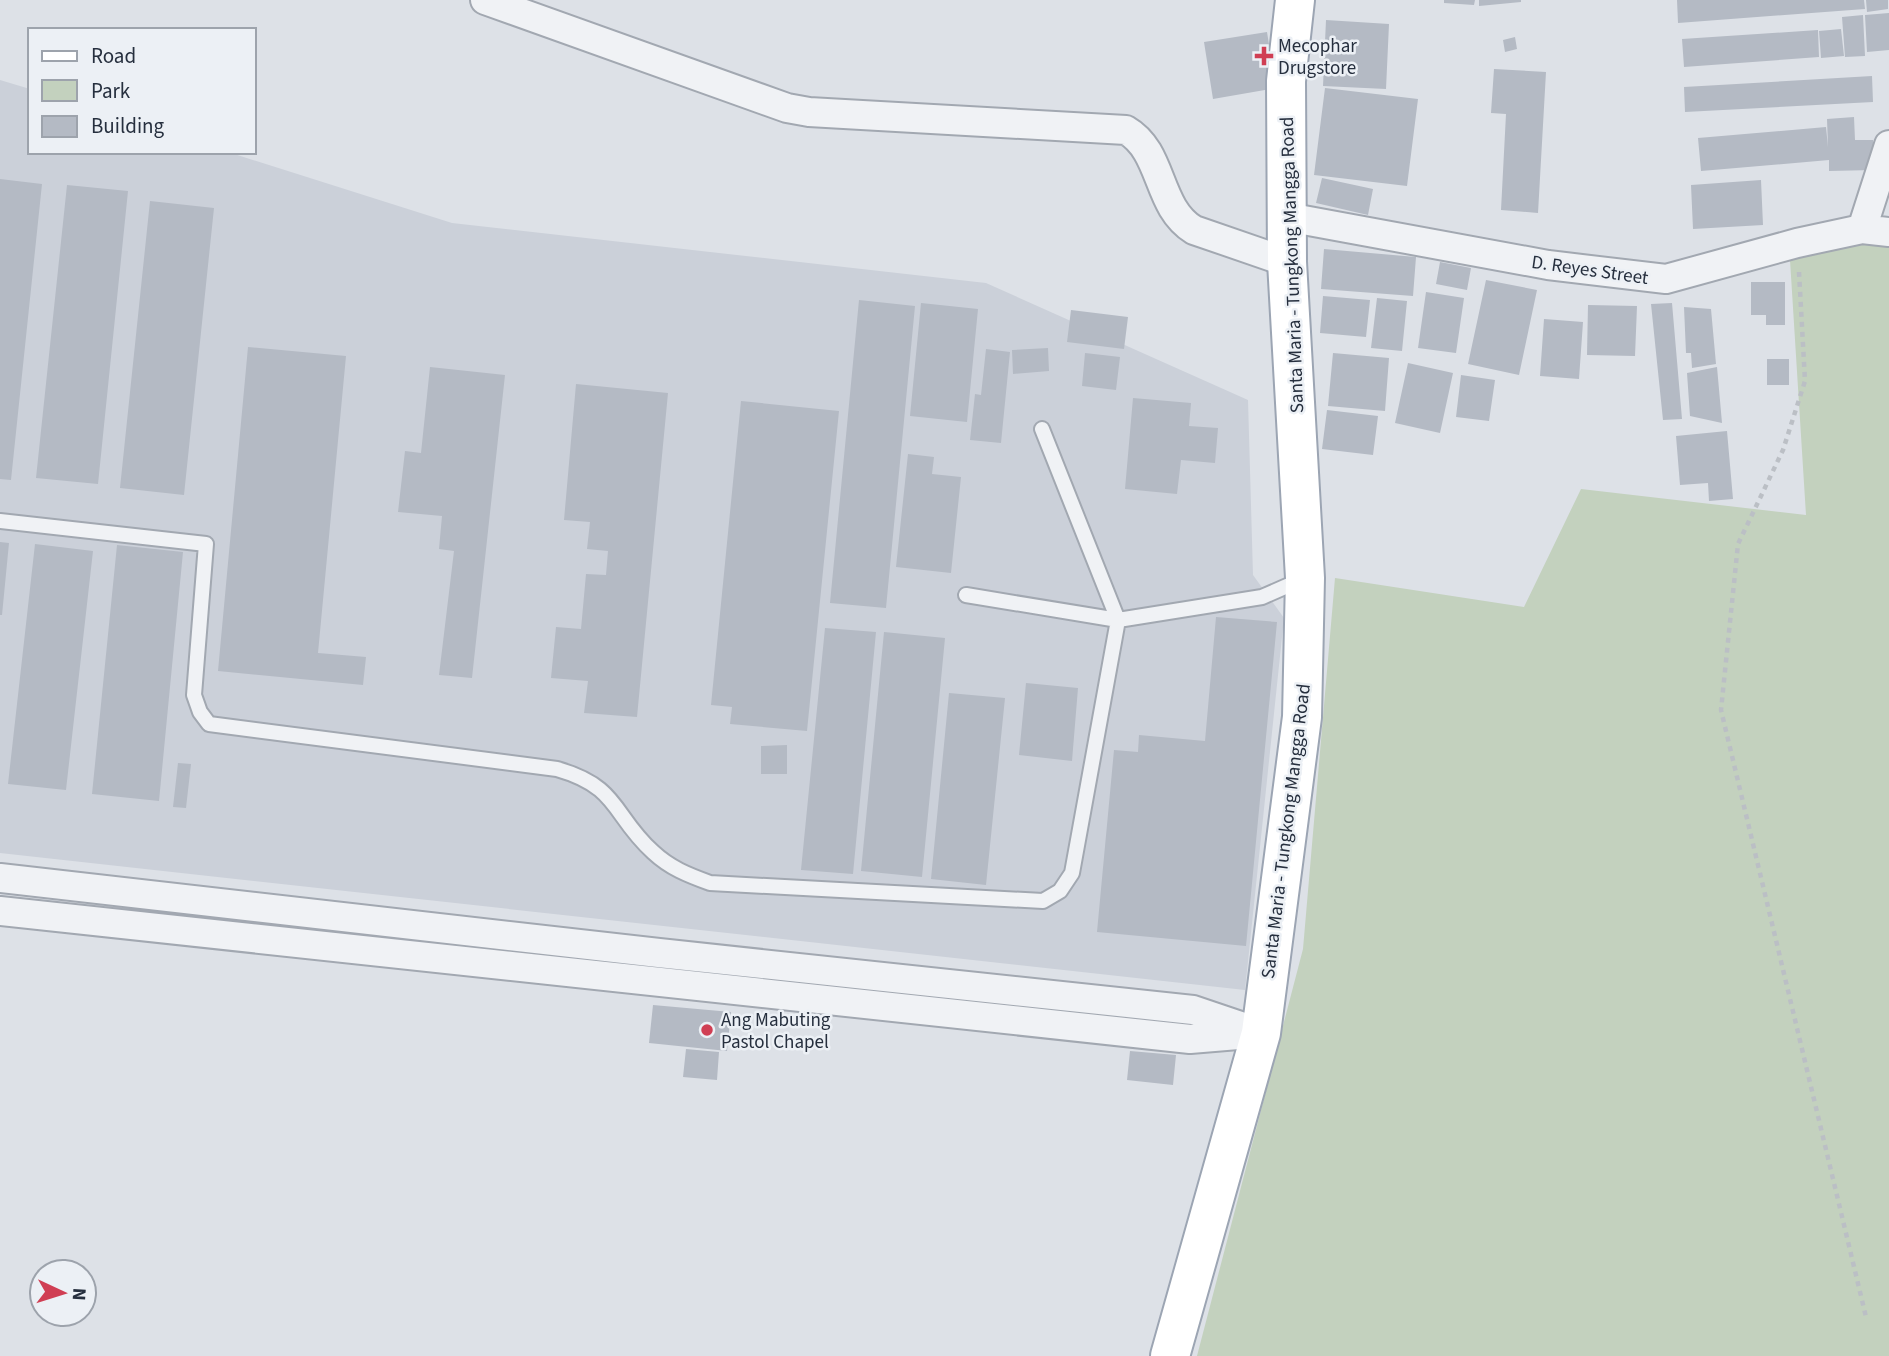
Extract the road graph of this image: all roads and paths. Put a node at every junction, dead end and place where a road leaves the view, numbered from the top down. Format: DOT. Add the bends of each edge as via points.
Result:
graph roads {
  1 [pos="485,0"];
  2 [pos="1294,0"];
  3 [pos="1889,145"];
  4 [pos="1287,217"];
  5 [pos="1875,230"];
  6 [pos="1797,243"];
  7 [pos="1287,261"];
  8 [pos="1042,429"];
  9 [pos="0,521"];
  10 [pos="1305,578"];
  11 [pos="966,596"];
  12 [pos="1118,620"];
  13 [pos="0,878"];
  14 [pos="0,911"];
  15 [pos="1261,1033"];
  16 [pos="1866,1317"];
  17 [pos="1170,1356"];
  1 -- 7 [label="street" via="787,108 1126,130 1147,147 1171,210 1181,222"];
  2 -- 4 [label="main road, Santa Maria - Tungkong Mangga Road" via="1286,81"];
  3 -- 5 [label="street"];
  4 -- 6 [label="street, D. Reyes Street" via="1548,265 1666,279"];
  4 -- 7 [label="main road, Santa Maria - Tungkong Mangga Road"];
  5 -- 6 [label="street, D. Reyes Street"];
  6 -- 16 [label="path" via="1805,381 1783,450 1738,544 1721,709"];
  7 -- 10 [label="main road, Santa Maria - Tungkong Mangga Road"];
  8 -- 12 [label="lane"];
  9 -- 12 [label="lane" via="206,544 194,695 209,724 583,776 609,795 652,851 678,872 710,883 1043,901 1060,891 1072,873"];
  10 -- 12 [label="lane" via="1262,597"];
  10 -- 15 [label="main road, Santa Maria - Tungkong Mangga Road" via="1302,716"];
  11 -- 12 [label="lane"];
  13 -- 15 [label="street" via="1194,1010"];
  14 -- 15 [label="street" via="1190,1039"];
  15 -- 17 [label="main road, Santa Maria - Tungkong Mangga Road"];
}
